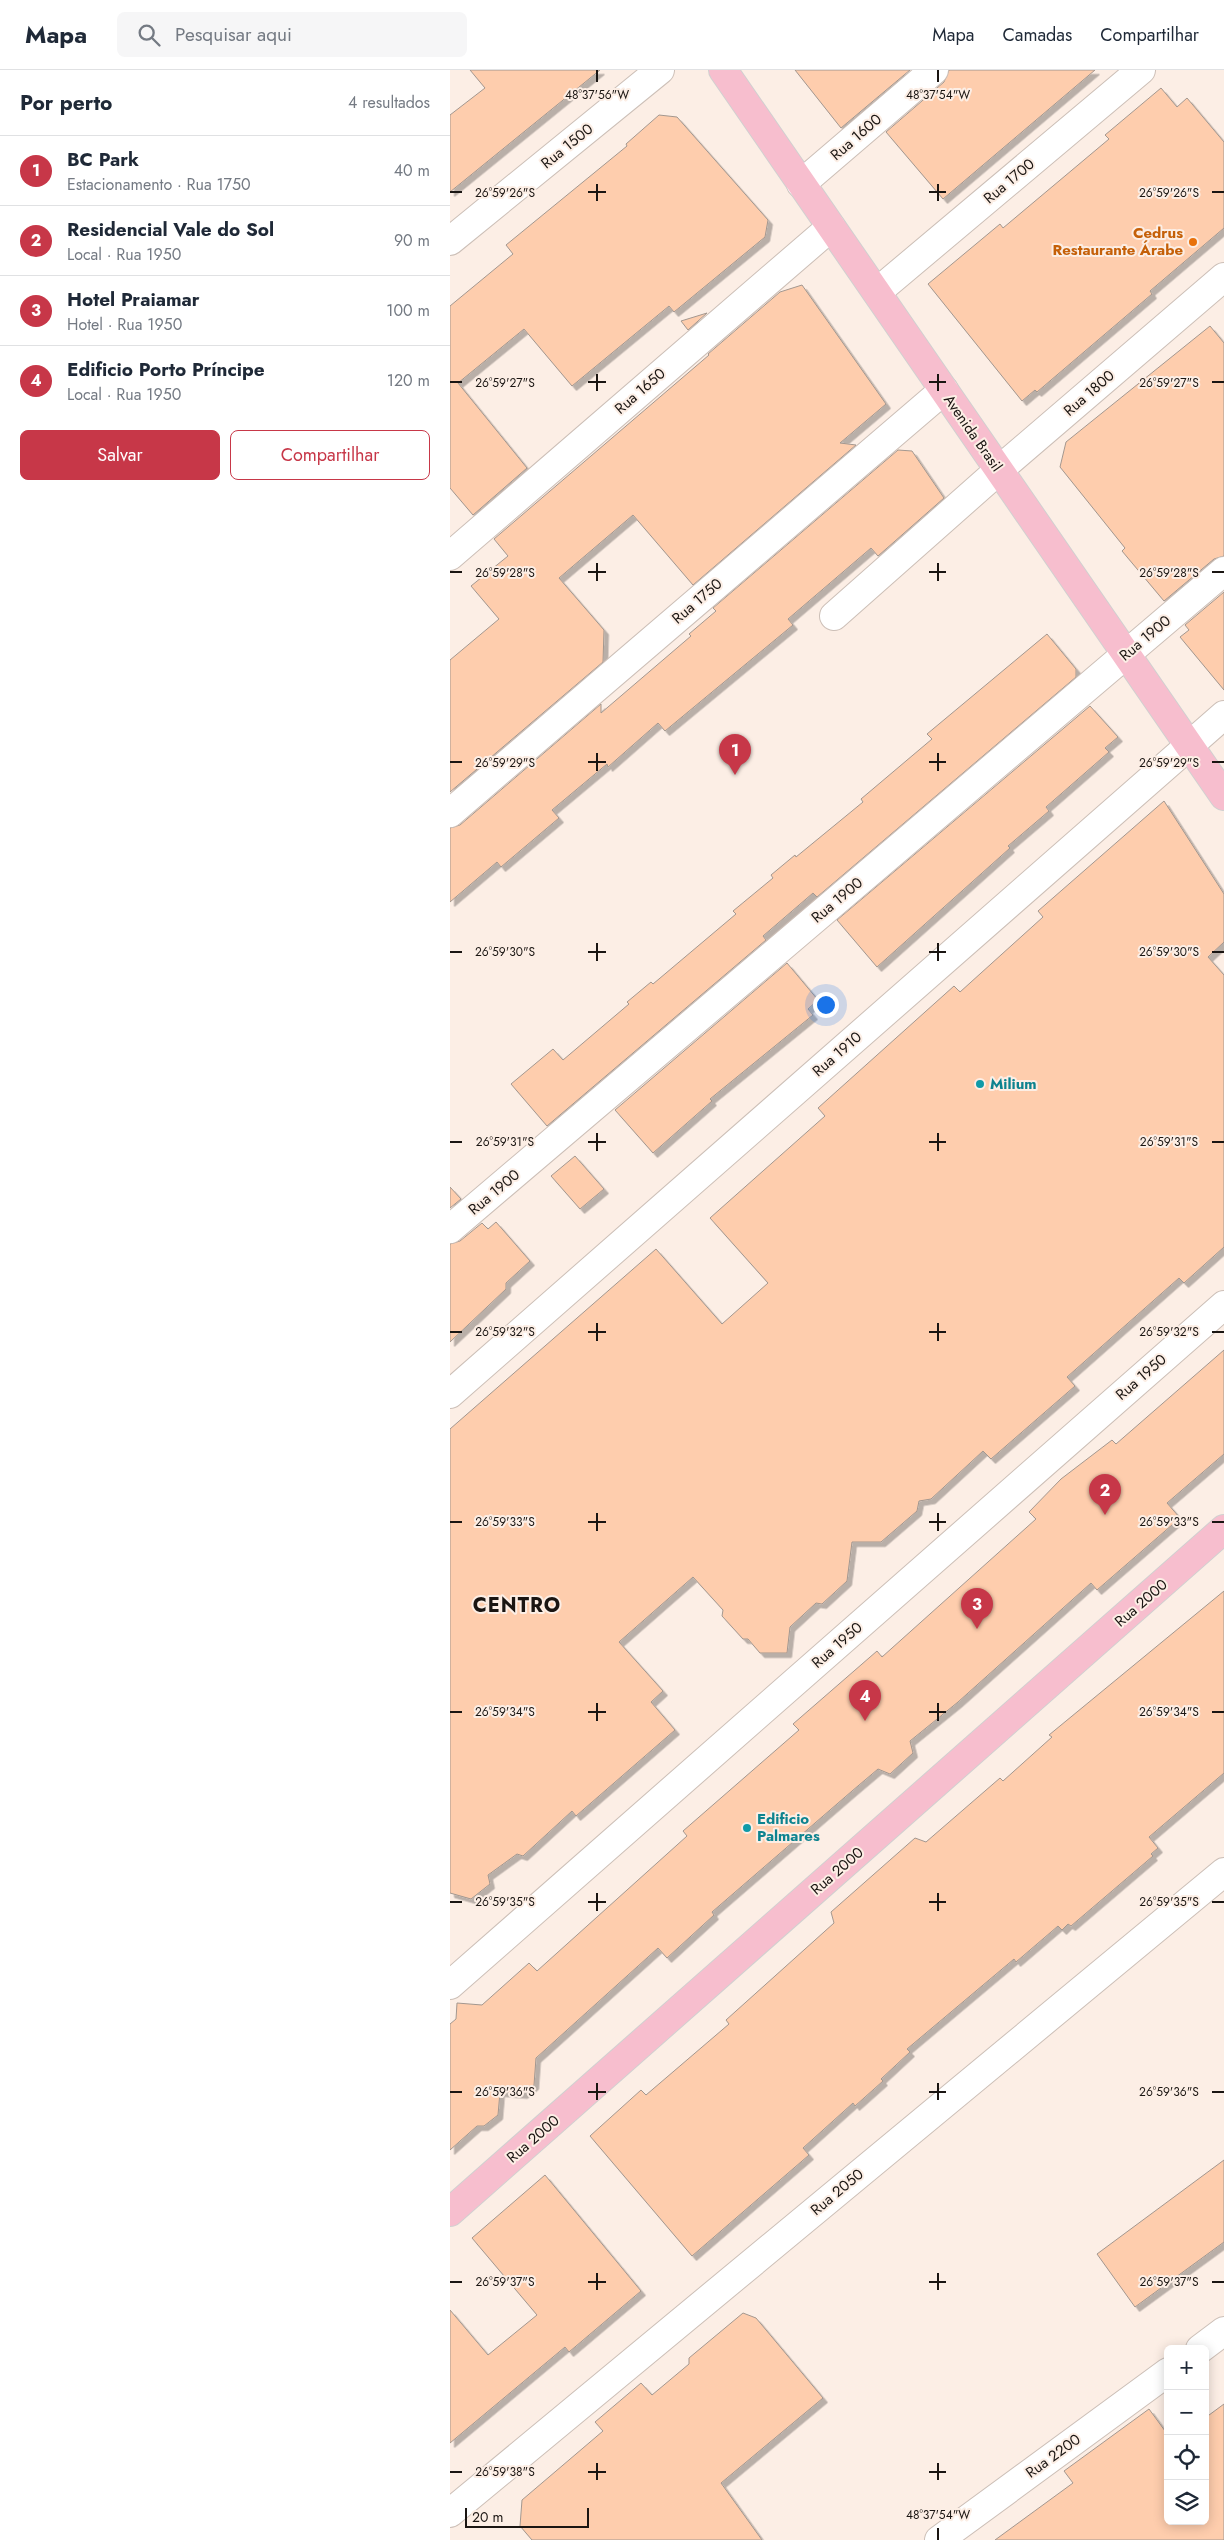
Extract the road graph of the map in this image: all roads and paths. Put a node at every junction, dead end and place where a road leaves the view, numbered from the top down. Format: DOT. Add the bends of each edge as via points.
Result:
graph roads {
  1 [pos="660,70"];
  2 [pos="723,70"];
  3 [pos="934,70"];
  4 [pos="1141,70"];
  5 [pos="801,184"];
  6 [pos="831,227"];
  7 [pos="450,241"];
  8 [pos="1224,278"];
  9 [pos="877,292"];
  10 [pos="944,390"];
  11 [pos="999,470"];
  12 [pos="450,556"];
  13 [pos="1224,571"];
  14 [pos="834,616"];
  15 [pos="1126,654"];
  16 [pos="1224,715"];
  17 [pos="1189,745"];
  18 [pos="1224,796"];
  19 [pos="450,812"];
  20 [pos="450,1230"];
  21 [pos="1224,1305"];
  22 [pos="450,1394"];
  23 [pos="1224,1529"];
  24 [pos="1224,1872"];
  25 [pos="450,1985"];
  26 [pos="450,2212"];
  27 [pos="1224,2331"];
  28 [pos="1205,2345"];
  29 [pos="1164,2375"];
  30 [pos="450,2513"];
  31 [pos="939,2540"];
  1 -- 7 [label="street, Rua 1500"];
  2 -- 5 [label="main road, Avenida Brasil"];
  3 -- 5 [label="street, Rua 1600"];
  4 -- 9 [label="street, Rua 1700"];
  5 -- 6 [label="main road, Avenida Brasil"];
  6 -- 9 [label="main road, Avenida Brasil"];
  6 -- 12 [label="street, Rua 1650"];
  8 -- 11 [label="street, Rua 1800"];
  9 -- 10 [label="main road, Avenida Brasil"];
  10 -- 11 [label="main road, Avenida Brasil"];
  10 -- 19 [label="street, Rua 1750"];
  11 -- 14 [label="street, Rua 1800"];
  11 -- 15 [label="main road, Avenida Brasil"];
  13 -- 15 [label="street, Rua 1900"];
  15 -- 17 [label="main road, Avenida Brasil"];
  15 -- 20 [label="street, Rua 1900"];
  16 -- 17 [label="street, Rua 1910"];
  17 -- 18 [label="main road, Avenida Brasil"];
  17 -- 22 [label="street, Rua 1910"];
  21 -- 25 [label="street, Rua 1950"];
  23 -- 26 [label="main road, Rua 2000"];
  24 -- 30 [label="street, Rua 2050"];
  27 -- 28 [label="street"];
  29 -- 31 [label="street, Rua 2200"];
}
